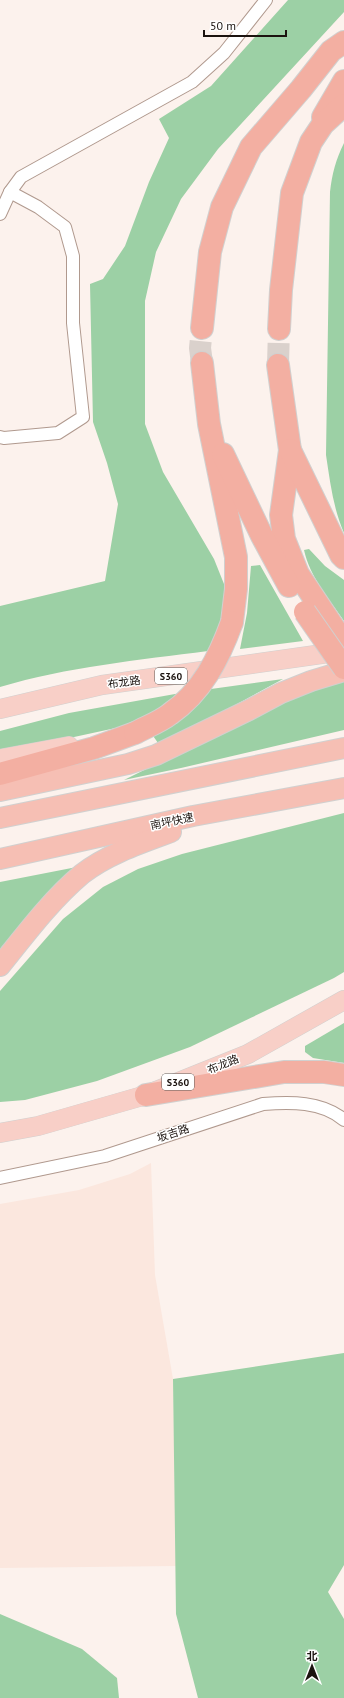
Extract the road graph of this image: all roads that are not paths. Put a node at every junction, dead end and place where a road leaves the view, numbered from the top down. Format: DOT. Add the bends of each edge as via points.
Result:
graph roads {
  1 [pos="266,0"];
  2 [pos="340,43"];
  3 [pos="344,81"];
  4 [pos="344,105"];
  5 [pos="311,142"];
  6 [pos="10,192"];
  7 [pos="0,214"];
  8 [pos="202,328"];
  9 [pos="279,329"];
  10 [pos="202,363"];
  11 [pos="278,365"];
  12 [pos="209,424"];
  13 [pos="0,437"];
  14 [pos="290,450"];
  15 [pos="344,558"];
  16 [pos="313,611"];
  17 [pos="344,643"];
  18 [pos="344,651"];
  19 [pos="344,668"];
  20 [pos="344,671"];
  21 [pos="0,709"];
  22 [pos="135,733"];
  23 [pos="344,748"];
  24 [pos="0,759"];
  25 [pos="0,774"];
  26 [pos="344,788"];
  27 [pos="0,792"];
  28 [pos="264,803"];
  29 [pos="0,818"];
  30 [pos="0,858"];
  31 [pos="0,966"];
  32 [pos="344,1000"];
  33 [pos="344,1075"];
  34 [pos="146,1095"];
  35 [pos="344,1120"];
  36 [pos="0,1133"];
  37 [pos="0,1178"];
  1 -- 6 [label="street" via="224,53 192,82 22,177"];
  2 -- 8 [label="highway" via="251,147 222,207 210,252"];
  3 -- 5 [label="highway"];
  4 -- 5 [label="highway" via="323,124"];
  5 -- 9 [label="highway" via="292,193"];
  6 -- 7 [label="street"];
  6 -- 13 [label="street" via="38,207 65,227 73,256 73,323 83,417 58,433"];
  10 -- 12 [label="highway"];
  11 -- 14 [label="highway"];
  12 -- 16 [label="highway" via="262,536"];
  12 -- 22 [label="highway, bridge" via="236,557 232,622 208,676 191,698 169,715"];
  14 -- 15 [label="highway"];
  14 -- 16 [label="highway" via="281,515 284,539"];
  16 -- 17 [label="highway"];
  16 -- 19 [label="highway, bridge"];
  18 -- 21 [label="main road, 布龙路 / S360" via="102,685"];
  20 -- 27 [label="highway" via="281,693 156,755 128,764"];
  22 -- 24 [label="main road"];
  22 -- 25 [label="highway" via="94,748"];
  23 -- 29 [label="highway"];
  26 -- 28 [label="highway, 南坪快速"];
  28 -- 30 [label="highway, 南坪快速"];
  28 -- 31 [label="highway" via="221,814 173,831 105,860 83,874 58,898"];
  32 -- 34 [label="main road, 布龙路 / S360" via="248,1054"];
  33 -- 34 [label="highway" via="284,1072"];
  34 -- 36 [label="main road, 布龙路 / S360" via="38,1126"];
  35 -- 37 [label="street, 坂吉路" via="326,1109 307,1105 286,1102 263,1104 105,1156"];
}
